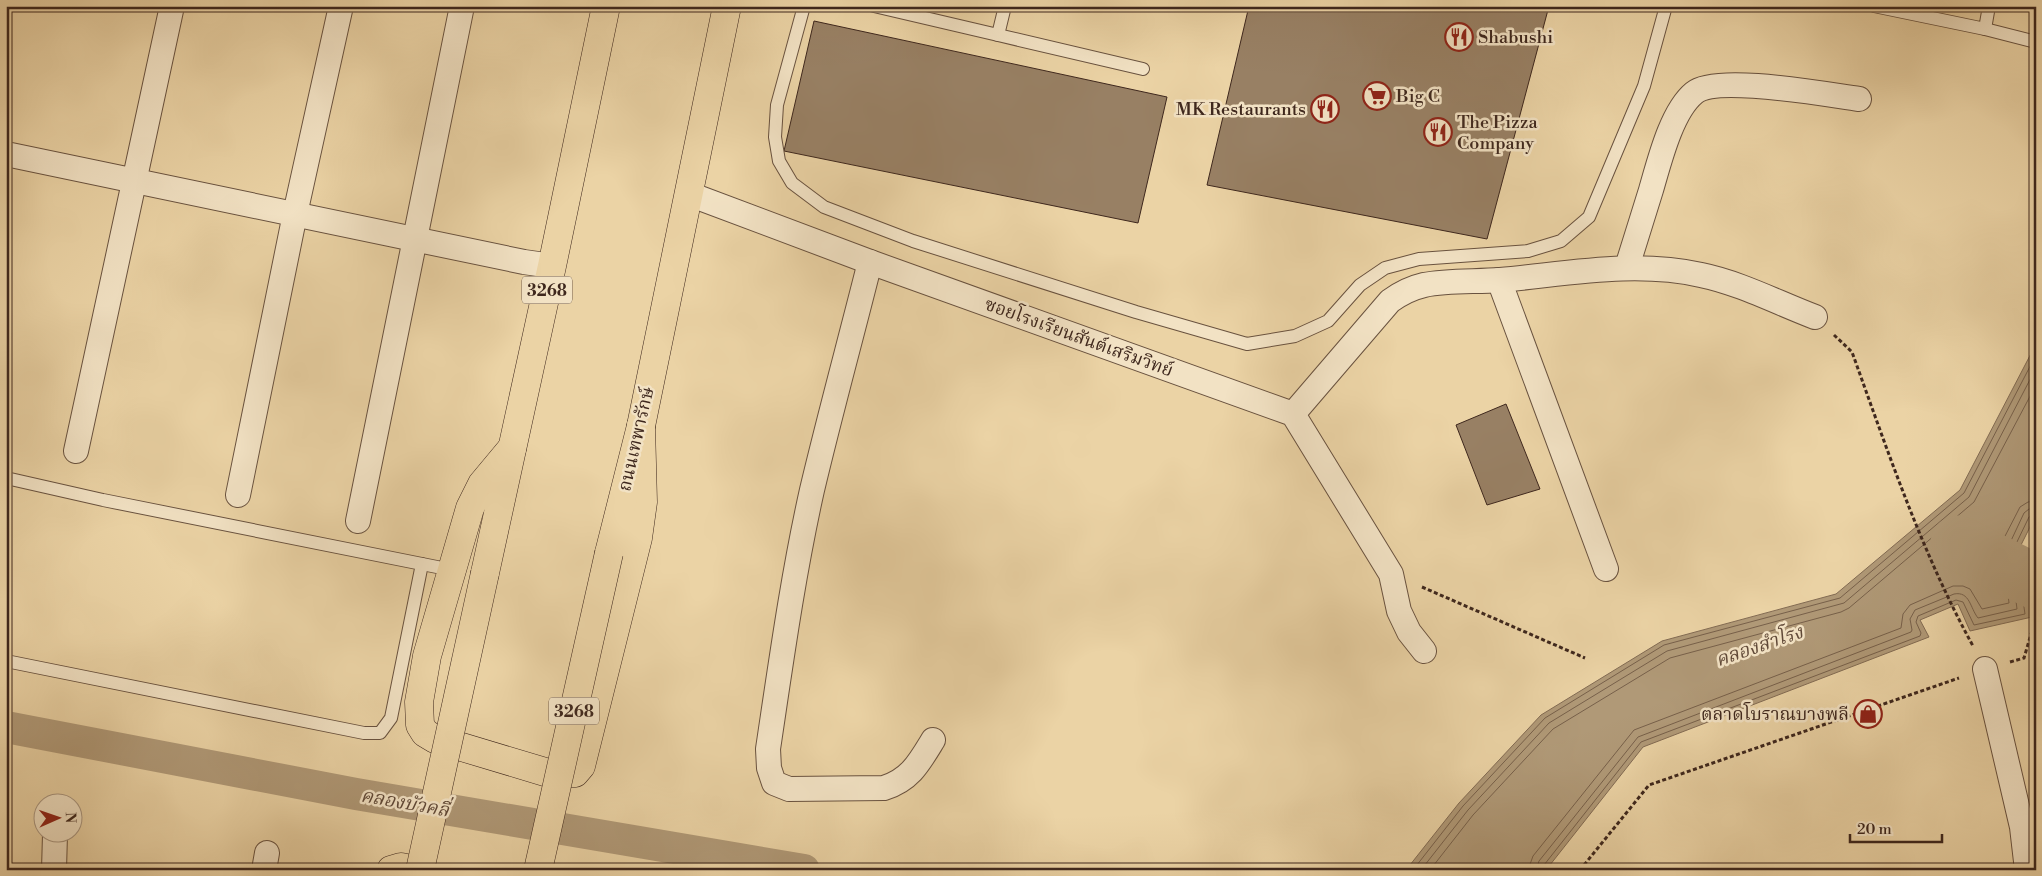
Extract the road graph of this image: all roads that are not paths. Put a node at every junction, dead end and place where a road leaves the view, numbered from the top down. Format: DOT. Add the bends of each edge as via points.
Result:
graph roads {
  1 [pos="172,6"];
  2 [pos="341,6"];
  3 [pos="462,6"];
  4 [pos="606,6"];
  5 [pos="727,6"];
  6 [pos="804,6"];
  7 [pos="874,6"];
  8 [pos="1005,6"];
  9 [pos="1666,6"];
  10 [pos="1874,6"];
  11 [pos="1989,6"];
  12 [pos="1985,30"];
  13 [pos="998,35"];
  14 [pos="2036,42"];
  15 [pos="1143,69"];
  16 [pos="1860,99"];
  17 [pos="6,154"];
  18 [pos="135,180"];
  19 [pos="689,194"];
  20 [pos="295,214"];
  21 [pos="414,239"];
  22 [pos="870,262"];
  23 [pos="552,266"];
  24 [pos="1627,267"];
  25 [pos="1499,280"];
  26 [pos="1815,317"];
  27 [pos="1293,414"];
  28 [pos="641,426"];
  29 [pos="512,448"];
  30 [pos="76,450"];
  31 [pos="6,478"];
  32 [pos="238,495"];
  33 [pos="358,521"];
  34 [pos="422,564"];
  35 [pos="1606,569"];
  36 [pos="452,570"];
  37 [pos="1424,651"];
  38 [pos="6,661"];
  39 [pos="1985,669"];
  40 [pos="933,740"];
  41 [pos="55,844"];
  42 [pos="54,870"];
  43 [pos="391,870"];
  44 [pos="416,870"];
  45 [pos="420,870"];
  46 [pos="538,870"];
  47 [pos="2027,870"];
  1 -- 18 [label="street"];
  2 -- 20 [label="street"];
  3 -- 21 [label="street"];
  4 -- 23 [label="main road, 3268"];
  5 -- 19 [label="main road, ถนนเทพารักษ์ / 3268"];
  6 -- 9 [label="lane" via="777,105 775,137 779,161 792,183 824,207 913,241 1247,344 1295,336 1328,321 1360,285 1385,268 1419,259 1528,251 1561,241 1589,217 1644,86"];
  7 -- 13 [label="lane"];
  8 -- 13 [label="lane"];
  10 -- 12 [label="lane"];
  11 -- 12 [label="lane"];
  12 -- 14 [label="lane"];
  13 -- 15 [label="lane"];
  16 -- 24 [label="street" via="1743,84 1715,86 1694,92 1667,138"];
  17 -- 18 [label="street"];
  18 -- 20 [label="street"];
  18 -- 30 [label="street"];
  19 -- 22 [label="street, ซอยโรงเรียนสันต์เสริมวิทย์"];
  19 -- 28 [label="main road, ถนนเทพารักษ์ / 3268"];
  20 -- 21 [label="street"];
  20 -- 32 [label="street"];
  21 -- 23 [label="street"];
  21 -- 33 [label="street"];
  22 -- 27 [label="street, ซอยโรงเรียนสันต์เสริมวิทย์"];
  22 -- 40 [label="street" via="803,536 768,749 769,768 774,783 789,789 884,788 898,783 916,768"];
  23 -- 29 [label="main road, 3268"];
  24 -- 25 [label="street"];
  24 -- 26 [label="street" via="1702,275"];
  25 -- 27 [label="street" via="1426,285 1403,291 1390,301"];
  25 -- 35 [label="street"];
  27 -- 37 [label="street" via="1391,574 1399,611 1409,632"];
  28 -- 36 [label="main road" via="643,502 638,538 582,766 574,773 555,775 424,733 420,725 419,702 427,656"];
  28 -- 46 [label="main road, ถนนเทพารักษ์ / 3268, bridge"];
  29 -- 36 [label="main road" via="482,484 470,508"];
  29 -- 45 [label="main road, 3268, bridge"];
  31 -- 34 [label="lane"];
  34 -- 36 [label="lane"];
  34 -- 38 [label="lane" via="391,718 380,733 364,733"];
  39 -- 47 [label="street" via="2022,827"];
  41 -- 42 [label="street"];
  43 -- 44 [label="main road" via="401,867"];
}
